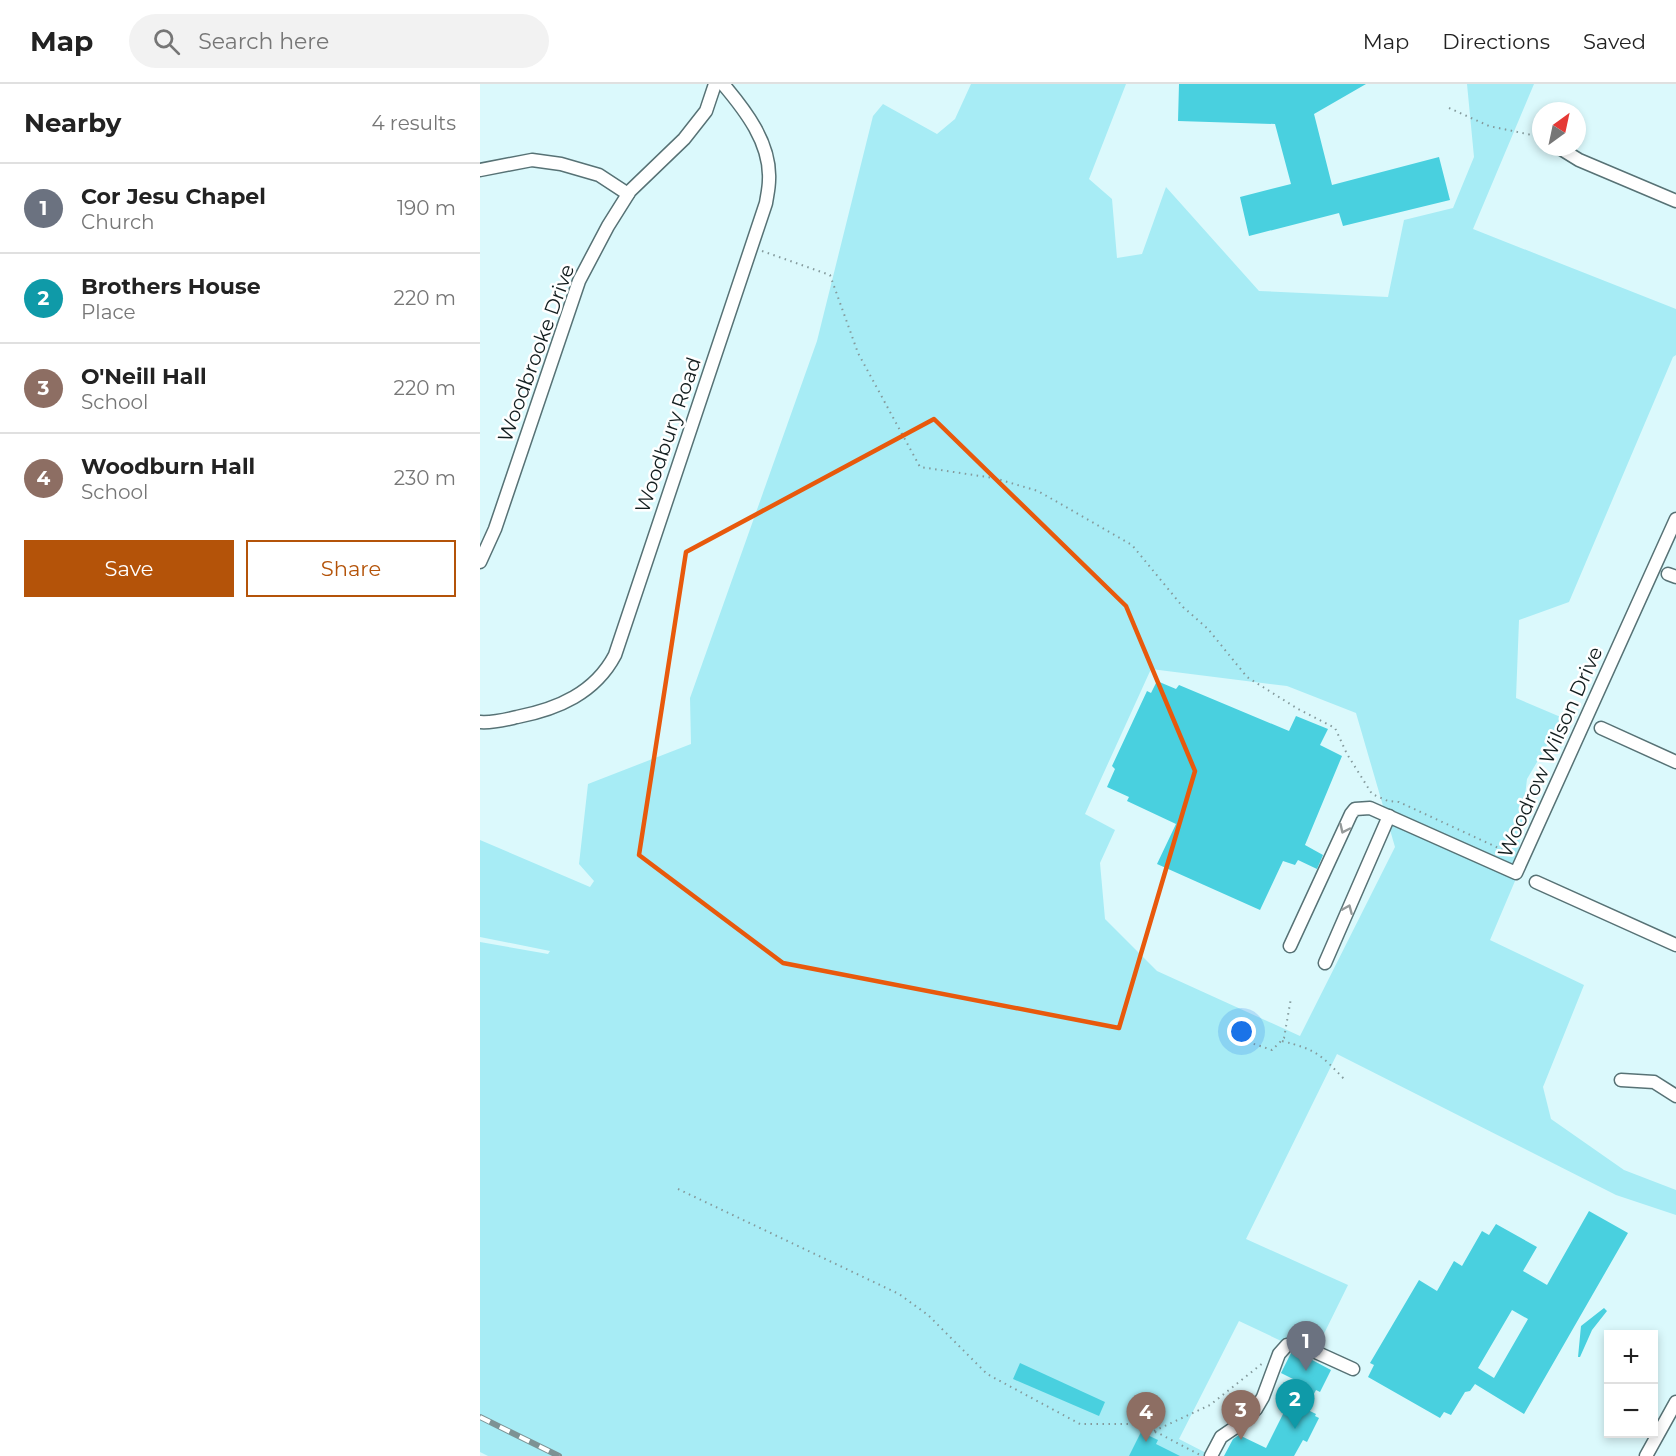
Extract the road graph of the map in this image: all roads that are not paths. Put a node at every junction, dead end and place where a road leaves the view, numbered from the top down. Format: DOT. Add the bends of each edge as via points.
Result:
graph roads {
  1 [pos="715,84"];
  2 [pos="723,84"];
  3 [pos="1573,156"];
  4 [pos="480,170"];
  5 [pos="628,194"];
  6 [pos="1676,201"];
  7 [pos="1676,519"];
  8 [pos="480,562"];
  9 [pos="480,722"];
  10 [pos="1601,728"];
  11 [pos="1676,762"];
  12 [pos="1389,816"];
  13 [pos="1536,882"];
  14 [pos="1676,945"];
  15 [pos="1290,946"];
  16 [pos="1325,963"];
  17 [pos="1621,1080"];
  18 [pos="1676,1096"];
  19 [pos="1353,1369"];
  20 [pos="1676,1402"];
  21 [pos="1211,1456"];
  22 [pos="1646,1456"];
  1 -- 5 [label="street, Woodbrooke Drive" via="706,111 684,139"];
  2 -- 9 [label="street, Woodbury Road" via="747,113 758,135 767,160 766,203 615,655 608,669 577,697 556,707 491,723"];
  3 -- 6 [label="street"];
  4 -- 5 [label="street" via="532,160 561,164 599,175"];
  5 -- 8 [label="street, Woodbrooke Drive" via="579,281 495,529"];
  7 -- 12 [label="street, Woodrow Wilson Drive" via="1516,873"];
  10 -- 11 [label="street"];
  12 -- 15 [label="street, Woodrow Wilson Drive, one-way" via="1370,808 1355,809 1351,814"];
  16 -- 12 [label="street, one-way"];
  13 -- 14 [label="street"];
  17 -- 18 [label="street" via="1654,1082"];
  19 -- 21 [label="street" via="1298,1344 1287,1346 1279,1354 1256,1409 1221,1437"];
  20 -- 22 [label="street"];
}
